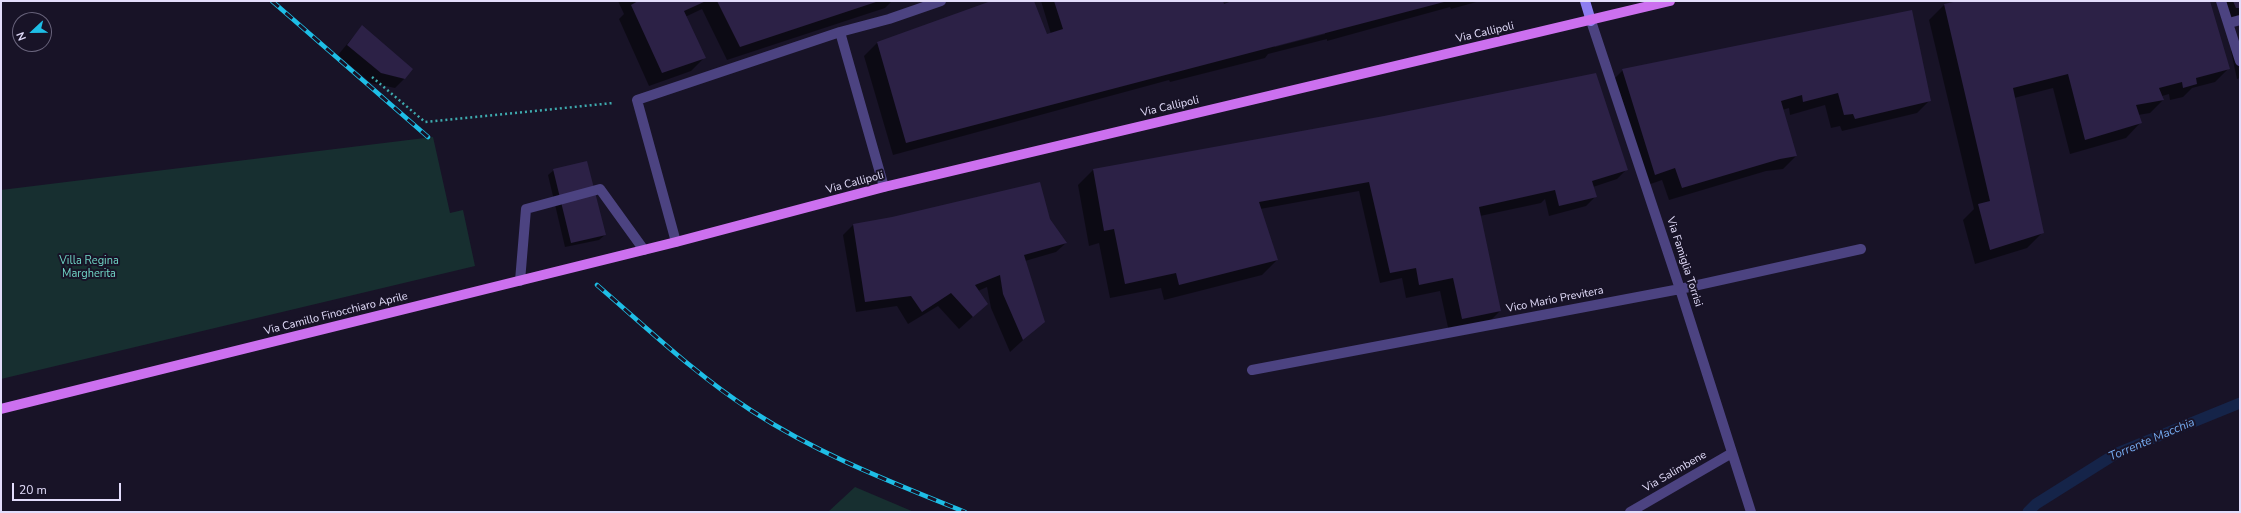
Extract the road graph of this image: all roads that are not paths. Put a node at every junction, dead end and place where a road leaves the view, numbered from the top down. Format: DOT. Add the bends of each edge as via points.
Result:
graph roads {
  1 [pos="941,1"];
  2 [pos="1584,1"];
  3 [pos="1670,1"];
  4 [pos="2221,1"];
  5 [pos="2240,20"];
  6 [pos="1591,21"];
  7 [pos="2229,23"];
  8 [pos="840,32"];
  9 [pos="2240,61"];
  10 [pos="884,187"];
  11 [pos="676,242"];
  12 [pos="1861,249"];
  13 [pos="644,250"];
  14 [pos="520,281"];
  15 [pos="1680,289"];
  16 [pos="1252,370"];
  17 [pos="1,409"];
  18 [pos="1732,453"];
  19 [pos="1630,512"];
  20 [pos="1751,512"];
  1 -- 8 [label="street"];
  2 -- 6 [label="street"];
  3 -- 6 [label="main road, Via Callipoli"];
  4 -- 7 [label="street"];
  5 -- 7 [label="street"];
  6 -- 10 [label="main road, Via Callipoli"];
  6 -- 15 [label="street, Via Famiglia Torrisi"];
  7 -- 9 [label="street"];
  8 -- 10 [label="street"];
  8 -- 11 [label="street" via="637,100"];
  10 -- 11 [label="main road, Via Callipoli"];
  11 -- 13 [label="main road, Via Camillo Finocchiaro Aprile"];
  12 -- 15 [label="street, Vico Mario Previtera"];
  13 -- 14 [label="main road, Via Camillo Finocchiaro Aprile"];
  13 -- 14 [label="street" via="600,189 526,209"];
  14 -- 17 [label="main road, Via Camillo Finocchiaro Aprile"];
  15 -- 16 [label="street, Vico Mario Previtera"];
  15 -- 18 [label="street, Via Famiglia Torrisi"];
  18 -- 19 [label="street, Via Salimbene"];
  18 -- 20 [label="street, Via Famiglia Torrisi"];
}
